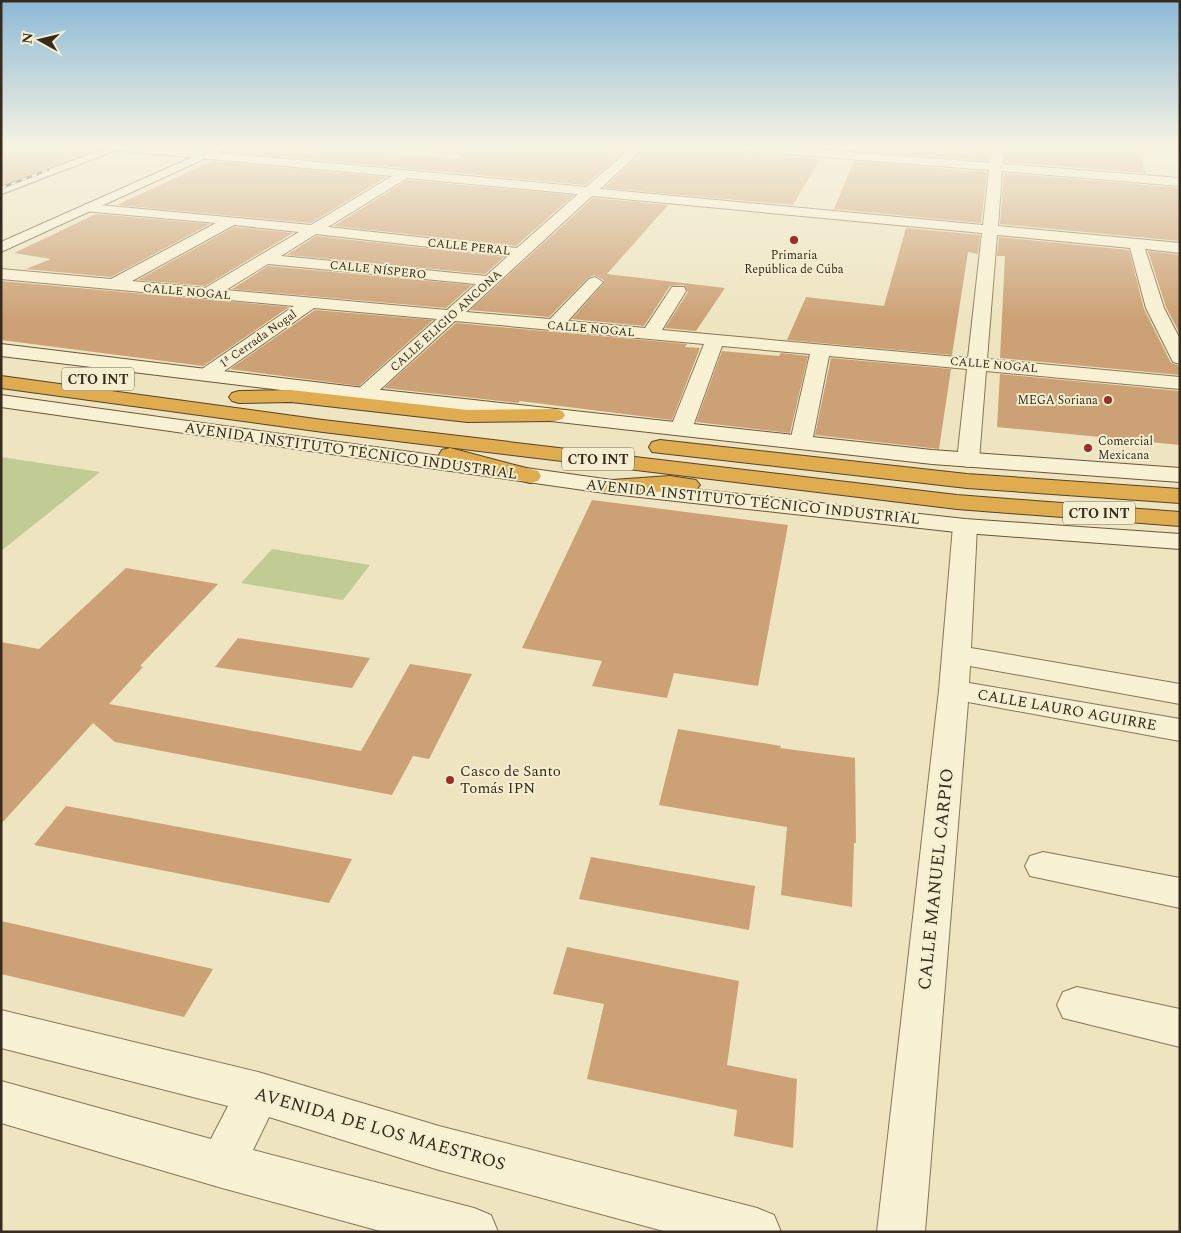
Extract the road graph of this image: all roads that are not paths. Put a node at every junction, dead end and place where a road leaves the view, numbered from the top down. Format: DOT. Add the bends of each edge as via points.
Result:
graph roads {
  1 [pos="97,205"];
  2 [pos="355,205"];
  3 [pos="575,205"];
  4 [pos="733,205"];
  5 [pos="993,205"];
  6 [pos="89,208"];
  7 [pos="232,220"];
  8 [pos="991,229"];
  9 [pos="313,230"];
  10 [pos="1136,244"];
  11 [pos="1,248"];
  12 [pos="1180,248"];
  13 [pos="520,253"];
  14 [pos="266,259"];
  15 [pos="1,274"];
  16 [pos="491,281"];
  17 [pos="595,282"];
  18 [pos="113,285"];
  19 [pos="678,291"];
  20 [pos="207,294"];
  21 [pos="310,303"];
  22 [pos="451,316"];
  23 [pos="555,326"];
  24 [pos="650,334"];
  25 [pos="715,340"];
  26 [pos="821,349"];
  27 [pos="1,350"];
  28 [pos="1180,358"];
  29 [pos="979,364"];
  30 [pos="1,366"];
  31 [pos="206,375"];
  32 [pos="1,382"];
  33 [pos="1180,383"];
  34 [pos="364,394"];
  35 [pos="1,401"];
  36 [pos="233,405"];
  37 [pos="554,415"];
  38 [pos="680,429"];
  39 [pos="801,442"];
  40 [pos="968,460"];
  41 [pos="904,475"];
  42 [pos="1180,475"];
  43 [pos="530,476"];
  44 [pos="612,487"];
  45 [pos="1180,496"];
  46 [pos="961,514"];
  47 [pos="1180,519"];
  48 [pos="1180,542"];
  49 [pos="957,655"];
  50 [pos="954,690"];
  51 [pos="1180,694"];
  52 [pos="1180,730"];
  53 [pos="1043,866"];
  54 [pos="1180,893"];
  55 [pos="1077,1005"];
  56 [pos="1180,1028"];
  57 [pos="1,1029"];
  58 [pos="258,1093"];
  59 [pos="1,1102"];
  60 [pos="222,1165"];
  61 [pos="474,1232"];
  62 [pos="757,1232"];
  63 [pos="901,1232"];
  1 -- 6 [label="street"];
  2 -- 9 [label="street"];
  3 -- 13 [label="street, CALLE ELIGIO ANCONA"];
  4 -- 8 [label="street"];
  5 -- 8 [label="street"];
  6 -- 7 [label="street, CALLE PERAL"];
  6 -- 11 [label="street"];
  7 -- 9 [label="street, CALLE PERAL"];
  7 -- 18 [label="street"];
  8 -- 10 [label="street"];
  8 -- 29 [label="street"];
  9 -- 13 [label="street, CALLE PERAL"];
  9 -- 14 [label="street"];
  10 -- 12 [label="street"];
  10 -- 28 [label="street" via="1155,308"];
  13 -- 16 [label="street, CALLE ELIGIO ANCONA"];
  14 -- 16 [label="street, CALLE NÍSPERO"];
  14 -- 20 [label="street"];
  15 -- 18 [label="street, CALLE NOGAL"];
  16 -- 22 [label="street, CALLE ELIGIO ANCONA"];
  17 -- 23 [label="street"];
  18 -- 20 [label="street, CALLE NOGAL"];
  19 -- 24 [label="street"];
  20 -- 21 [label="street, CALLE NOGAL"];
  21 -- 22 [label="street, CALLE NOGAL"];
  21 -- 31 [label="street, 1ª Cerrada Nogal"];
  22 -- 23 [label="street, CALLE NOGAL"];
  22 -- 34 [label="street, CALLE ELIGIO ANCONA"];
  23 -- 24 [label="street, CALLE NOGAL"];
  24 -- 25 [label="street, CALLE NOGAL"];
  25 -- 26 [label="street, CALLE NOGAL"];
  25 -- 38 [label="street"];
  26 -- 29 [label="street, CALLE NOGAL"];
  26 -- 39 [label="street"];
  27 -- 31 [label="street, CTO INT"];
  29 -- 33 [label="street, CALLE NOGAL"];
  29 -- 40 [label="street"];
  30 -- 36 [label="highway, CTO INT"];
  31 -- 34 [label="street, CTO INT"];
  32 -- 36 [label="highway, CTO INT"];
  34 -- 37 [label="street, CTO INT"];
  35 -- 43 [label="street, AVENIDA INSTITUTO TÉCNICO INDUSTRIAL / CTO INT"];
  36 -- 37 [label="highway" via="291,396 466,416"];
  36 -- 41 [label="highway, CTO INT"];
  36 -- 43 [label="highway" via="257,429 447,454"];
  36 -- 46 [label="highway, CTO INT"];
  37 -- 38 [label="street, CTO INT"];
  38 -- 39 [label="street, CTO INT"];
  38 -- 41 [label="highway" via="715,442 835,457"];
  39 -- 40 [label="street, CTO INT"];
  40 -- 42 [label="street, CTO INT"];
  41 -- 45 [label="highway, CTO INT"];
  43 -- 44 [label="street, AVENIDA INSTITUTO TÉCNICO INDUSTRIAL / CTO INT"];
  44 -- 46 [label="highway" via="670,483"];
  46 -- 47 [label="highway, CTO INT"];
  46 -- 48 [label="street, CTO INT"];
  46 -- 49 [label="street, CALLE MANUEL CARPIO"];
  49 -- 50 [label="street, CALLE MANUEL CARPIO"];
  49 -- 51 [label="street"];
  50 -- 52 [label="street, CALLE LAURO AGUIRRE"];
  50 -- 63 [label="street, CALLE MANUEL CARPIO"];
  53 -- 54 [label="street"];
  55 -- 56 [label="street"];
  57 -- 58 [label="street, AVENIDA DE LOS MAESTROS"];
  58 -- 60 [label="street"];
  58 -- 62 [label="street, AVENIDA DE LOS MAESTROS" via="439,1148"];
  59 -- 60 [label="street"];
  60 -- 61 [label="street"];
}
